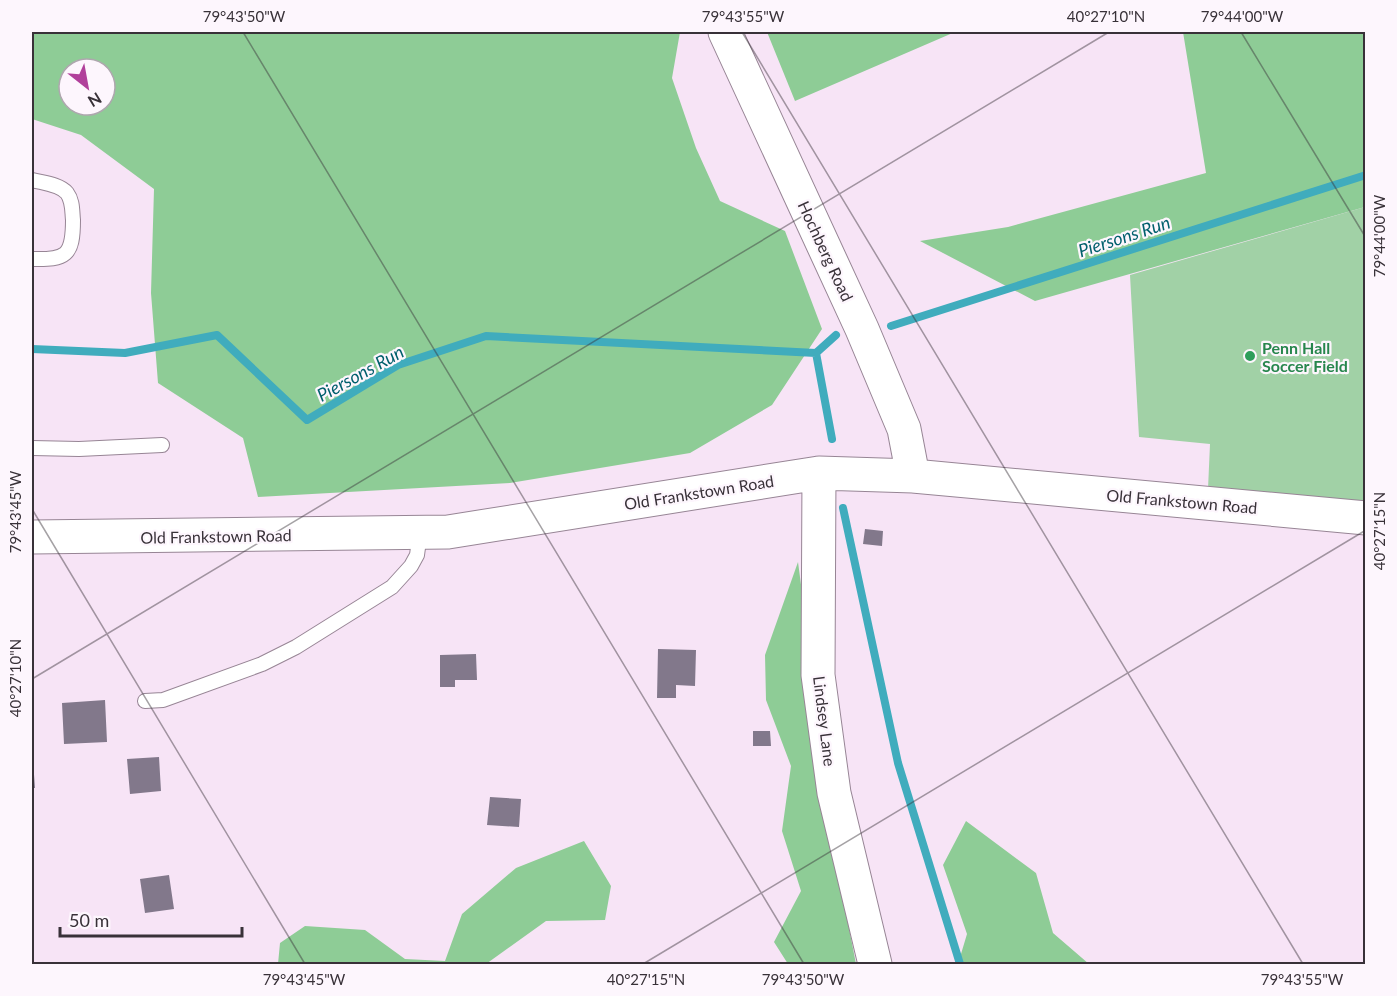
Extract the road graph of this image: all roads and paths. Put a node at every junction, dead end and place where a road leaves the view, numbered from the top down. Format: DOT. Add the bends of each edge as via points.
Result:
graph roads {
  1 [pos="725,32"];
  2 [pos="32,180"];
  3 [pos="32,259"];
  4 [pos="162,445"];
  5 [pos="32,448"];
  6 [pos="819,473"];
  7 [pos="913,476"];
  8 [pos="1365,518"];
  9 [pos="420,533"];
  10 [pos="32,537"];
  11 [pos="145,701"];
  12 [pos="875,964"];
  1 -- 7 [label="street, Hochberg Road" via="862,329 904,429"];
  2 -- 3 [label="lane" via="66,192 72,204 73,241 67,252 54,260"];
  4 -- 5 [label="lane"];
  6 -- 7 [label="street, Old Frankstown Road"];
  6 -- 9 [label="street, Old Frankstown Road" via="448,532"];
  6 -- 12 [label="street, Lindsey Lane" via="818,675 834,793"];
  7 -- 8 [label="street, Old Frankstown Road"];
  9 -- 10 [label="street, Old Frankstown Road"];
  9 -- 11 [label="lane" via="417,555 392,587 304,642 262,664 163,700"];
}
